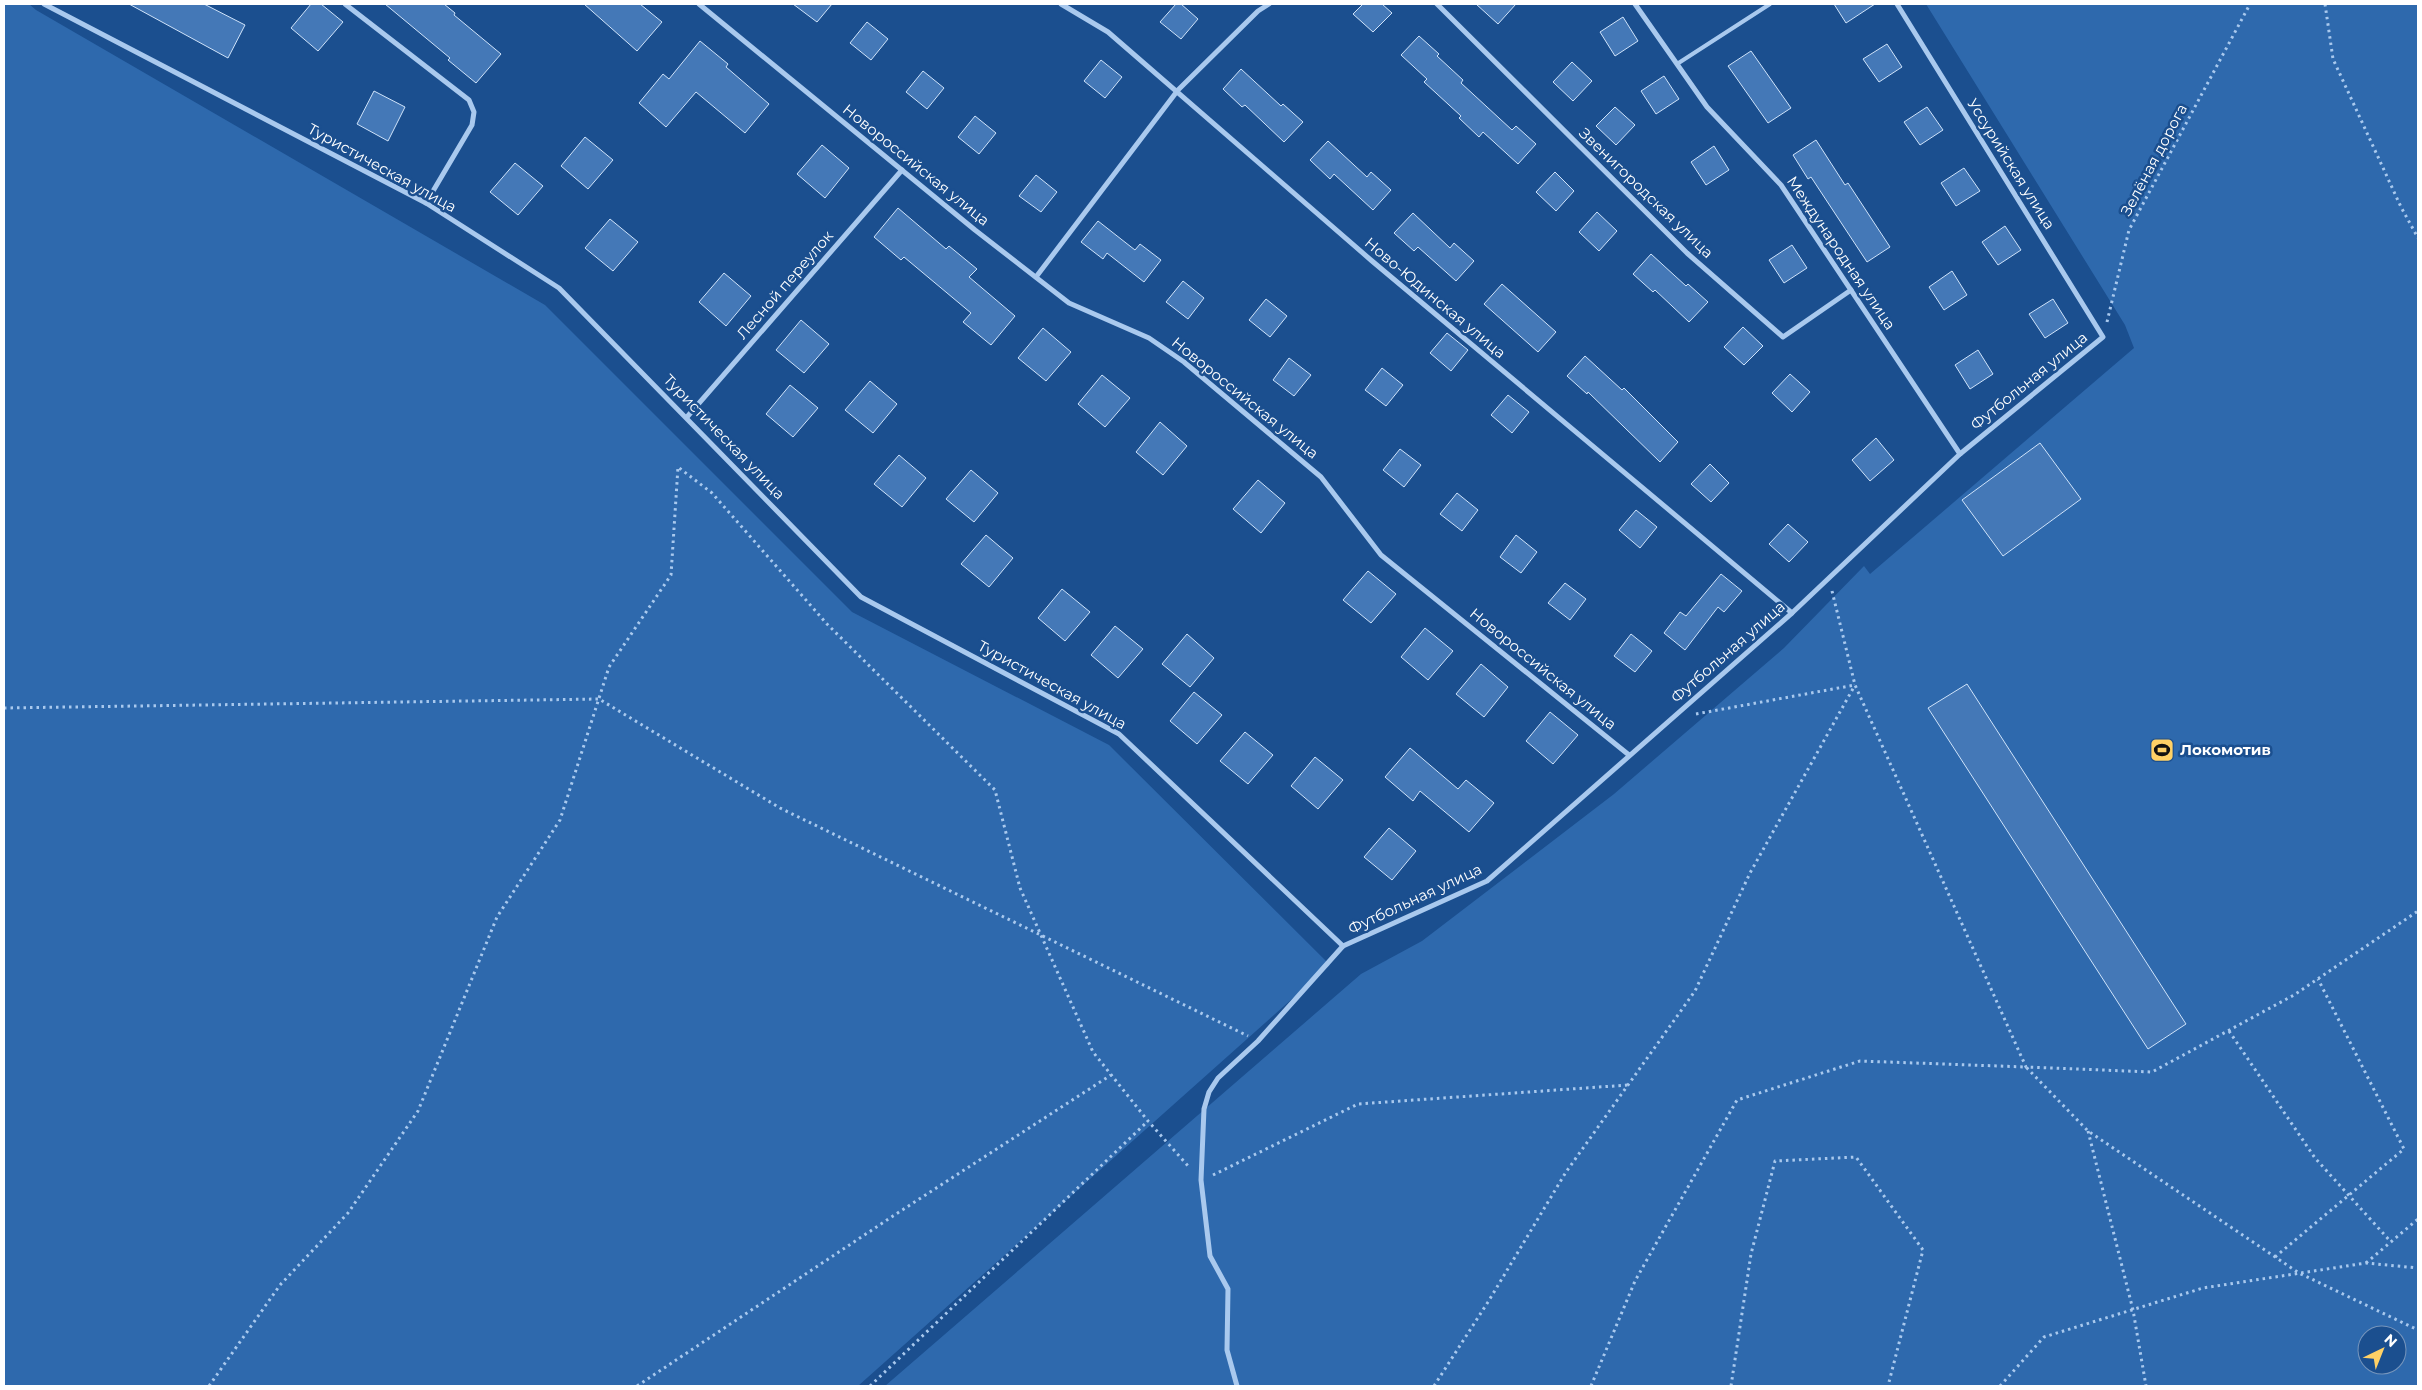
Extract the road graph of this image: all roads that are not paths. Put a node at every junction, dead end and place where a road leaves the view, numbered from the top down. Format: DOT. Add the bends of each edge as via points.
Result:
graph roads {
  1 [pos="44,4"];
  2 [pos="345,4"];
  3 [pos="699,4"];
  4 [pos="1060,4"];
  5 [pos="1270,4"];
  6 [pos="1436,4"];
  7 [pos="1635,4"];
  8 [pos="1770,4"];
  9 [pos="1897,4"];
  10 [pos="1677,64"];
  11 [pos="1178,90"];
  12 [pos="902,170"];
  13 [pos="426,203"];
  14 [pos="1036,277"];
  15 [pos="1851,290"];
  16 [pos="2103,337"];
  17 [pos="687,417"];
  18 [pos="1960,454"];
  19 [pos="1792,613"];
  20 [pos="1629,755"];
  21 [pos="1343,946"];
  22 [pos="1237,1386"];
  1 -- 13 [label="street, Туристическая улица"];
  2 -- 13 [label="street" via="469,100 472,106 472,125"];
  3 -- 12 [label="street, Новороссийская улица"];
  4 -- 11 [label="street, Ново-Юдинская улица" via="1108,32"];
  5 -- 11 [label="street" via="1258,11"];
  6 -- 15 [label="street, Звенигородская улица" via="1687,253 1783,338"];
  7 -- 10 [label="street, Международная улица"];
  8 -- 10 [label="lane"];
  9 -- 16 [label="street, Уссурийская улица"];
  10 -- 15 [label="street, Международная улица" via="1707,107 1781,185"];
  11 -- 14 [label="street"];
  11 -- 19 [label="street, Ново-Юдинская улица" via="1379,268"];
  12 -- 14 [label="street, Новороссийская улица"];
  12 -- 17 [label="street, Лесной переулок"];
  13 -- 17 [label="street, Туристическая улица" via="559,288"];
  14 -- 20 [label="street, Новороссийская улица" via="1069,303 1149,338 1184,362 1321,477 1381,555"];
  15 -- 18 [label="street, Международная улица"];
  16 -- 18 [label="street, Футбольная улица"];
  17 -- 21 [label="street, Туристическая улица" via="861,597 1119,734"];
  18 -- 19 [label="street, Футбольная улица"];
  19 -- 20 [label="street, Футбольная улица"];
  20 -- 21 [label="street, Футбольная улица" via="1487,881"];
  21 -- 22 [label="street" via="1258,1041 1218,1078 1204,1109 1201,1180 1210,1256 1228,1289 1227,1350"];
}
